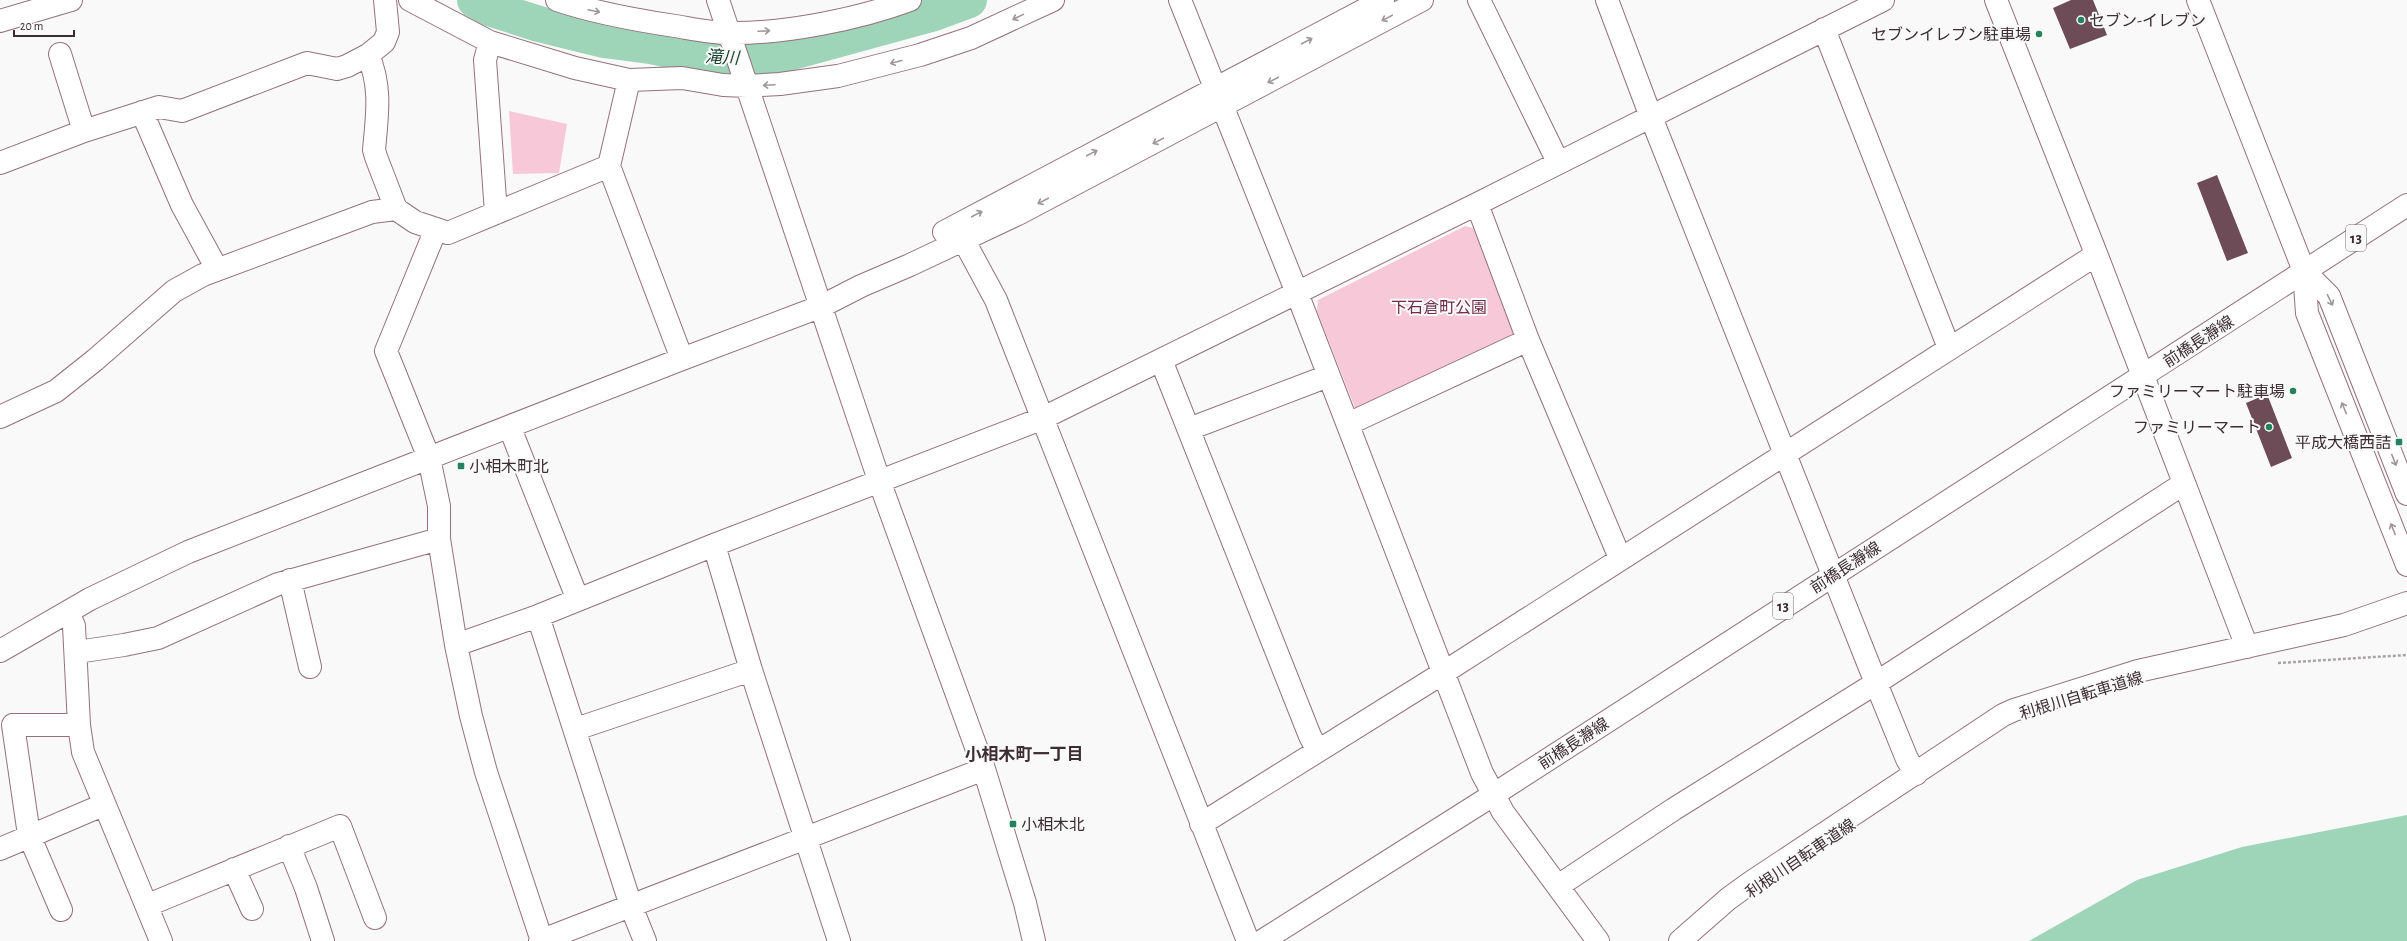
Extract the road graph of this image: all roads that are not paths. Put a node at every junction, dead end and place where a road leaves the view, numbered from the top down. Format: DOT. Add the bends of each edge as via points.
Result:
graph roads {
  1 [pos="71,0"];
  2 [pos="385,0"];
  3 [pos="410,0"];
  4 [pos="557,0"];
  5 [pos="718,0"];
  6 [pos="910,0"];
  7 [pos="1053,0"];
  8 [pos="1180,0"];
  9 [pos="1383,0"];
  10 [pos="1422,0"];
  11 [pos="1479,0"];
  12 [pos="1607,0"];
  13 [pos="1883,0"];
  14 [pos="1996,0"];
  15 [pos="2198,0"];
  16 [pos="0,21"];
  17 [pos="1824,29"];
  18 [pos="730,36"];
  19 [pos="490,42"];
  20 [pos="60,54"];
  21 [pos="368,55"];
  22 [pos="629,80"];
  23 [pos="746,82"];
  24 [pos="1220,97"];
  25 [pos="142,112"];
  26 [pos="1651,117"];
  27 [pos="84,131"];
  28 [pos="1558,162"];
  29 [pos="0,163"];
  30 [pos="609,166"];
  31 [pos="1477,204"];
  32 [pos="2407,206"];
  33 [pos="396,209"];
  34 [pos="496,213"];
  35 [pos="436,229"];
  36 [pos="960,232"];
  37 [pos="2097,256"];
  38 [pos="217,269"];
  39 [pos="2304,271"];
  40 [pos="1297,293"];
  41 [pos="822,306"];
  42 [pos="1528,340"];
  43 [pos="1949,348"];
  44 [pos="682,359"];
  45 [pos="1161,360"];
  46 [pos="1328,376"];
  47 [pos="2144,377"];
  48 [pos="0,417"];
  49 [pos="1041,419"];
  50 [pos="1348,424"];
  51 [pos="510,428"];
  52 [pos="1189,430"];
  53 [pos="1786,454"];
  54 [pos="429,458"];
  55 [pos="880,483"];
  56 [pos="2185,485"];
  57 [pos="2407,494"];
  58 [pos="440,539"];
  59 [pos="714,545"];
  60 [pos="1620,558"];
  61 [pos="2407,565"];
  62 [pos="1833,574"];
  63 [pos="290,580"];
  64 [pos="578,600"];
  65 [pos="2407,603"];
  66 [pos="68,612"];
  67 [pos="538,616"];
  68 [pos="456,644"];
  69 [pos="2247,647"];
  70 [pos="0,651"];
  71 [pos="77,652"];
  72 [pos="310,668"];
  73 [pos="751,670"];
  74 [pos="1443,673"];
  75 [pos="1876,682"];
  76 [pos="79,725"];
  77 [pos="576,729"];
  78 [pos="1318,751"];
  79 [pos="984,769"];
  80 [pos="1916,774"];
  81 [pos="1493,795"];
  82 [pos="103,805"];
  83 [pos="1200,824"];
  84 [pos="29,835"];
  85 [pos="805,840"];
  86 [pos="289,846"];
  87 [pos="0,849"];
  88 [pos="234,869"];
  89 [pos="1558,886"];
  90 [pos="148,904"];
  91 [pos="632,906"];
  92 [pos="61,910"];
  93 [pos="252,910"];
  94 [pos="375,918"];
  95 [pos="161,941"];
  96 [pos="323,941"];
  97 [pos="541,941"];
  98 [pos="645,941"];
  99 [pos="839,941"];
  100 [pos="1034,941"];
  101 [pos="1248,941"];
  102 [pos="1262,941"];
  103 [pos="1598,941"];
  104 [pos="1680,941"];
  1 -- 16 [label="street"];
  2 -- 21 [label="street" via="388,32 384,42"];
  3 -- 19 [label="street"];
  4 -- 18 [label="street, one-way" via="637,20"];
  5 -- 18 [label="street"];
  18 -- 6 [label="street, one-way" via="862,15"];
  7 -- 23 [label="street, one-way" via="971,38 920,55 838,76 780,84"];
  8 -- 24 [label="street"];
  24 -- 9 [label="street, one-way"];
  10 -- 24 [label="street, one-way"];
  11 -- 28 [label="street"];
  12 -- 26 [label="street"];
  13 -- 17 [label="street"];
  14 -- 37 [label="street"];
  15 -- 39 [label="street"];
  17 -- 26 [label="street"];
  17 -- 43 [label="street"];
  18 -- 23 [label="street"];
  19 -- 22 [label="street" via="575,68"];
  19 -- 34 [label="street" via="484,60"];
  20 -- 27 [label="street"];
  21 -- 25 [label="street" via="337,69 307,63 182,111 159,106"];
  21 -- 33 [label="street" via="375,70 379,94 374,150"];
  22 -- 23 [label="street" via="682,78 723,85"];
  22 -- 30 [label="street"];
  23 -- 41 [label="street"];
  24 -- 36 [label="street" via="1020,213"];
  24 -- 40 [label="street"];
  25 -- 27 [label="street"];
  25 -- 38 [label="street" via="182,205"];
  26 -- 28 [label="street"];
  26 -- 53 [label="street"];
  27 -- 29 [label="street"];
  28 -- 31 [label="street"];
  30 -- 34 [label="street"];
  30 -- 44 [label="street"];
  31 -- 40 [label="street"];
  31 -- 42 [label="street"];
  32 -- 39 [label="street, 前橋長瀞線 / 13"];
  33 -- 35 [label="street" via="415,222"];
  33 -- 38 [label="street" via="356,217"];
  34 -- 35 [label="street" via="448,232"];
  35 -- 54 [label="street" via="386,351"];
  36 -- 41 [label="street" via="910,266 861,286"];
  36 -- 49 [label="street" via="996,300"];
  37 -- 43 [label="street"];
  37 -- 47 [label="street"];
  38 -- 48 [label="street" via="174,291 56,391"];
  39 -- 47 [label="street, 前橋長瀞線 / 13"];
  39 -- 57 [label="street, one-way" via="2329,296"];
  61 -- 39 [label="street, one-way" via="2307,313"];
  40 -- 45 [label="street"];
  40 -- 46 [label="street"];
  41 -- 44 [label="street"];
  41 -- 55 [label="street"];
  42 -- 50 [label="street"];
  42 -- 60 [label="street"];
  43 -- 53 [label="street"];
  44 -- 51 [label="street"];
  45 -- 49 [label="street"];
  45 -- 52 [label="street"];
  46 -- 50 [label="street"];
  46 -- 52 [label="street"];
  47 -- 56 [label="street"];
  47 -- 62 [label="street, 前橋長瀞線 / 13"];
  49 -- 55 [label="street"];
  49 -- 83 [label="street"];
  50 -- 74 [label="street"];
  51 -- 54 [label="street"];
  51 -- 64 [label="street"];
  52 -- 78 [label="street"];
  53 -- 60 [label="street"];
  53 -- 62 [label="street"];
  54 -- 58 [label="street" via="439,506"];
  54 -- 66 [label="street" via="188,552"];
  55 -- 59 [label="street"];
  55 -- 79 [label="street"];
  56 -- 69 [label="street"];
  56 -- 75 [label="street"];
  58 -- 63 [label="street"];
  58 -- 68 [label="street"];
  59 -- 64 [label="street"];
  59 -- 73 [label="street"];
  60 -- 74 [label="street"];
  62 -- 75 [label="street"];
  62 -- 81 [label="street, 前橋長瀞線 / 13"];
  63 -- 71 [label="street" via="158,638"];
  63 -- 72 [label="street"];
  64 -- 67 [label="street"];
  65 -- 69 [label="street" via="2344,625"];
  66 -- 70 [label="street"];
  66 -- 71 [label="street" via="74,626"];
  67 -- 68 [label="street"];
  67 -- 77 [label="street"];
  68 -- 97 [label="street" via="486,772"];
  69 -- 80 [label="street" via="2138,671 2014,710"];
  71 -- 76 [label="street"];
  73 -- 77 [label="street"];
  73 -- 85 [label="street"];
  74 -- 78 [label="street"];
  74 -- 81 [label="street"];
  75 -- 80 [label="street" via="1907,759"];
  75 -- 89 [label="street" via="1674,809"];
  76 -- 82 [label="street" via="83,752"];
  76 -- 84 [label="street" via="13,726"];
  77 -- 91 [label="street"];
  78 -- 83 [label="street"];
  79 -- 85 [label="street"];
  79 -- 100 [label="street"];
  80 -- 104 [label="street" via="1728,899"];
  81 -- 89 [label="street"];
  81 -- 102 [label="street, 前橋長瀞線 / 13"];
  82 -- 84 [label="street"];
  82 -- 90 [label="street"];
  83 -- 101 [label="street"];
  84 -- 87 [label="street"];
  84 -- 92 [label="street"];
  85 -- 91 [label="street"];
  85 -- 99 [label="street"];
  86 -- 88 [label="street"];
  86 -- 94 [label="street" via="340,826"];
  86 -- 96 [label="street"];
  88 -- 90 [label="street"];
  88 -- 93 [label="street"];
  89 -- 103 [label="street"];
  90 -- 95 [label="street"];
  91 -- 97 [label="street"];
  91 -- 98 [label="street"];
}
